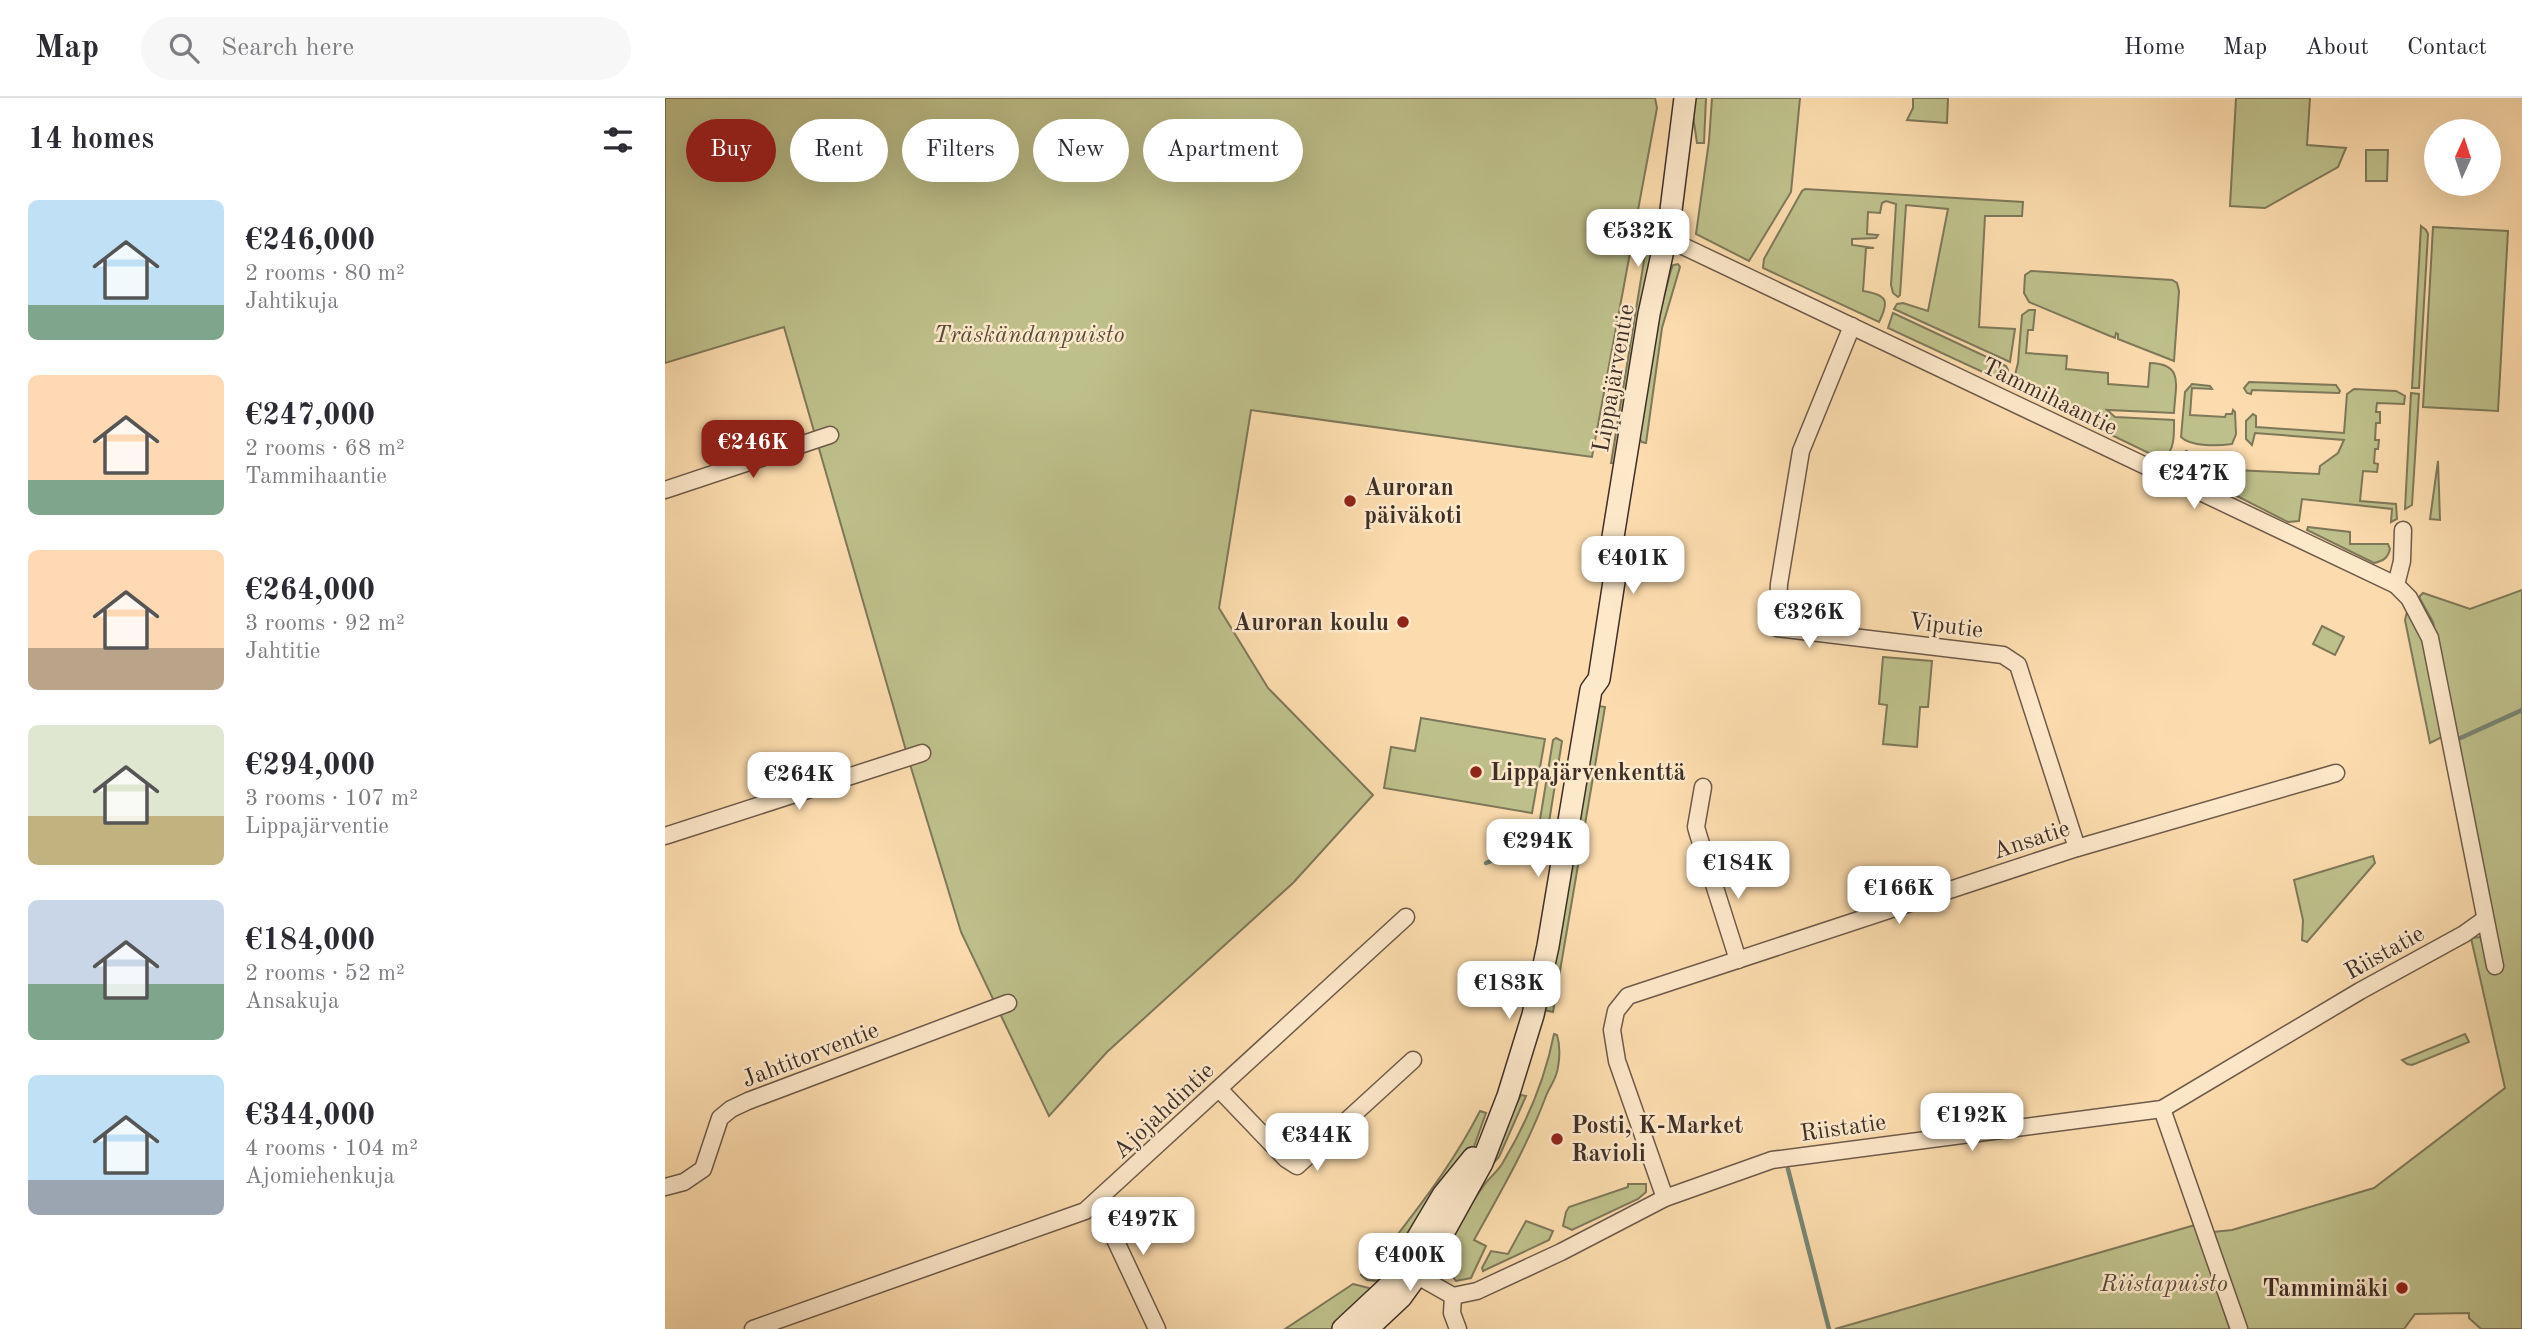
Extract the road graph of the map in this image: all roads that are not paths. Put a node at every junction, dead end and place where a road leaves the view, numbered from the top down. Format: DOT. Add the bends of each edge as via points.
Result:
graph roads {
  1 [pos="1685,98"];
  2 [pos="1666,238"];
  3 [pos="1852,326"];
  4 [pos="830,435"];
  5 [pos="665,490"];
  6 [pos="2403,530"];
  7 [pos="2396,585"];
  8 [pos="922,753"];
  9 [pos="2336,773"];
  10 [pos="1703,787"];
  11 [pos="666,834"];
  12 [pos="2077,848"];
  13 [pos="1406,917"];
  14 [pos="2485,919"];
  15 [pos="1738,960"];
  16 [pos="2495,966"];
  17 [pos="1008,1003"];
  18 [pos="1413,1060"];
  19 [pos="1219,1089"];
  20 [pos="2162,1109"];
  21 [pos="665,1187"];
  22 [pos="1665,1198"];
  23 [pos="1097,1201"];
  24 [pos="1410,1271"];
  25 [pos="1453,1296"];
  26 [pos="753,1329"];
  27 [pos="1157,1329"];
  28 [pos="1343,1329"];
  29 [pos="1367,1329"];
  30 [pos="1458,1329"];
  31 [pos="2239,1329"];
  1 -- 2 [label="main road, Lippajärventie"];
  2 -- 3 [label="street, Tammihaantie"];
  2 -- 24 [label="main road, Lippajärventie" via="1612,543 1617,562 1599,679 1591,690 1533,1014 1491,1134 1443,1195"];
  3 -- 7 [label="street, Tammihaantie"];
  3 -- 12 [label="street, Viputie" via="1801,451 1779,584 1777,628 2003,655 2018,665"];
  4 -- 5 [label="street"];
  6 -- 7 [label="street"];
  7 -- 14 [label="street, Tammihaantie" via="2409,598 2430,638"];
  8 -- 11 [label="street"];
  9 -- 12 [label="street, Ansatie"];
  10 -- 15 [label="street" via="1697,834"];
  12 -- 15 [label="street, Ansatie"];
  13 -- 19 [label="street, Ajojahdintie"];
  14 -- 16 [label="street, Tammihaantie"];
  14 -- 20 [label="street, Riistatie"];
  15 -- 22 [label="street, Ansatie" via="1628,996 1616,1011 1612,1030 1617,1062"];
  17 -- 21 [label="street, Jahtitorventie" via="731,1109 720,1118 703,1169 684,1182"];
  18 -- 19 [label="street" via="1297,1166"];
  19 -- 23 [label="street, Ajojahdintie"];
  20 -- 22 [label="street, Riistatie" via="1772,1160"];
  20 -- 31 [label="street"];
  22 -- 25 [label="street, Riistatie" via="1477,1291"];
  23 -- 26 [label="street, Ajojahdintie" via="1074,1217"];
  23 -- 27 [label="street"];
  24 -- 25 [label="street"];
  24 -- 28 [label="main road, Lippajärventie"];
  24 -- 29 [label="main road, Lippajärventie" via="1401,1297"];
  25 -- 30 [label="street"];
}
